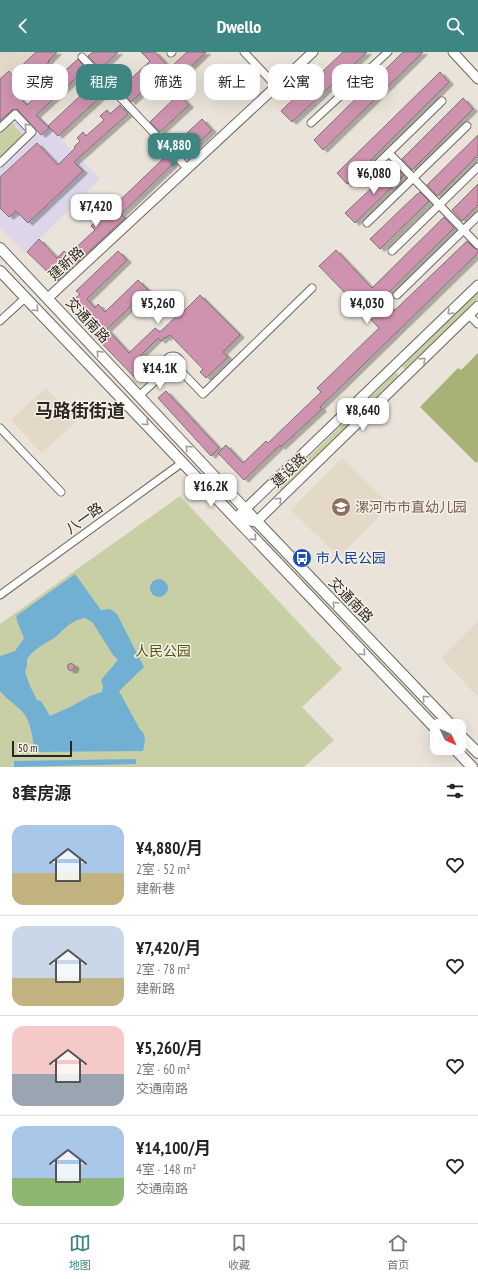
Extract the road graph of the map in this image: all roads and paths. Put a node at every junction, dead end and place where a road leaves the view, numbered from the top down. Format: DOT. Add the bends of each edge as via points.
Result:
graph roads {
  1 [pos="244,52"];
  2 [pos="314,52"];
  3 [pos="388,52"];
  4 [pos="454,52"];
  5 [pos="82,57"];
  6 [pos="301,64"];
  7 [pos="268,77"];
  8 [pos="478,79"];
  9 [pos="268,94"];
  10 [pos="442,100"];
  11 [pos="311,123"];
  12 [pos="467,126"];
  13 [pos="0,128"];
  14 [pos="389,152"];
  15 [pos="0,163"];
  16 [pos="478,167"];
  17 [pos="188,169"];
  18 [pos="414,178"];
  19 [pos="361,180"];
  20 [pos="439,205"];
  21 [pos="478,216"];
  22 [pos="367,223"];
  23 [pos="464,230"];
  24 [pos="478,245"];
  25 [pos="0,248"];
  26 [pos="392,251"];
  27 [pos="0,271"];
  28 [pos="478,285"];
  29 [pos="312,288"];
  30 [pos="397,295"];
  31 [pos="25,298"];
  32 [pos="48,298"];
  33 [pos="478,306"];
  34 [pos="469,315"];
  35 [pos="0,321"];
  36 [pos="478,324"];
  37 [pos="395,365"];
  38 [pos="167,370"];
  39 [pos="180,370"];
  40 [pos="406,377"];
  41 [pos="139,396"];
  42 [pos="129,406"];
  43 [pos="0,428"];
  44 [pos="183,462"];
  45 [pos="61,492"];
  46 [pos="245,510"];
  47 [pos="236,518"];
  48 [pos="256,522"];
  49 [pos="0,595"];
  50 [pos="445,719"];
  51 [pos="430,723"];
  52 [pos="466,741"];
  53 [pos="478,754"];
  54 [pos="461,755"];
  55 [pos="472,767"];
  1 -- 7 [label="street"];
  2 -- 6 [label="street, 建新路"];
  3 -- 11 [label="street"];
  4 -- 8 [label="street"];
  5 -- 17 [label="street"];
  9 -- 17 [label="street, 建新路"];
  10 -- 14 [label="street"];
  12 -- 18 [label="street"];
  15 -- 13 [label="street, one-way" via="32,132 15,114"];
  14 -- 18 [label="street"];
  14 -- 19 [label="street"];
  16 -- 20 [label="street"];
  17 -- 32 [label="street, 建新路"];
  18 -- 20 [label="street"];
  18 -- 22 [label="street"];
  20 -- 23 [label="street"];
  20 -- 26 [label="street"];
  21 -- 23 [label="street"];
  23 -- 24 [label="street"];
  23 -- 30 [label="street"];
  25 -- 32 [label="main road, 交通南路"];
  27 -- 31 [label="main road, 交通南路"];
  28 -- 37 [label="street, 建设路, one-way"];
  29 -- 39 [label="street" via="203,394"];
  31 -- 35 [label="street"];
  31 -- 42 [label="main road, 交通南路, one-way"];
  41 -- 32 [label="main road, 交通南路, one-way"];
  33 -- 34 [label="street, 建设路"];
  34 -- 36 [label="street"];
  40 -- 34 [label="street, 建设路, one-way"];
  37 -- 40 [label="street"];
  37 -- 46 [label="street, 建设路"];
  38 -- 39 [label="street"];
  38 -- 39 [label="street" via="165,362 173,356 178,357 181,362"];
  38 -- 41 [label="street"];
  48 -- 40 [label="street, 建设路, one-way"];
  41 -- 42 [label="main road"];
  46 -- 41 [label="main road, 交通南路, one-way"];
  42 -- 44 [label="main road, 交通南路, one-way"];
  43 -- 45 [label="street"];
  44 -- 47 [label="main road, 交通南路"];
  44 -- 49 [label="street, 八一路"];
  46 -- 47 [label="street, 建设路"];
  46 -- 48 [label="main road, 交通南路"];
  47 -- 48 [label="street"];
  47 -- 51 [label="main road, 交通南路, one-way"];
  50 -- 48 [label="main road, 交通南路, one-way"];
  52 -- 53 [label="main road"];
  54 -- 55 [label="main road"];
}
